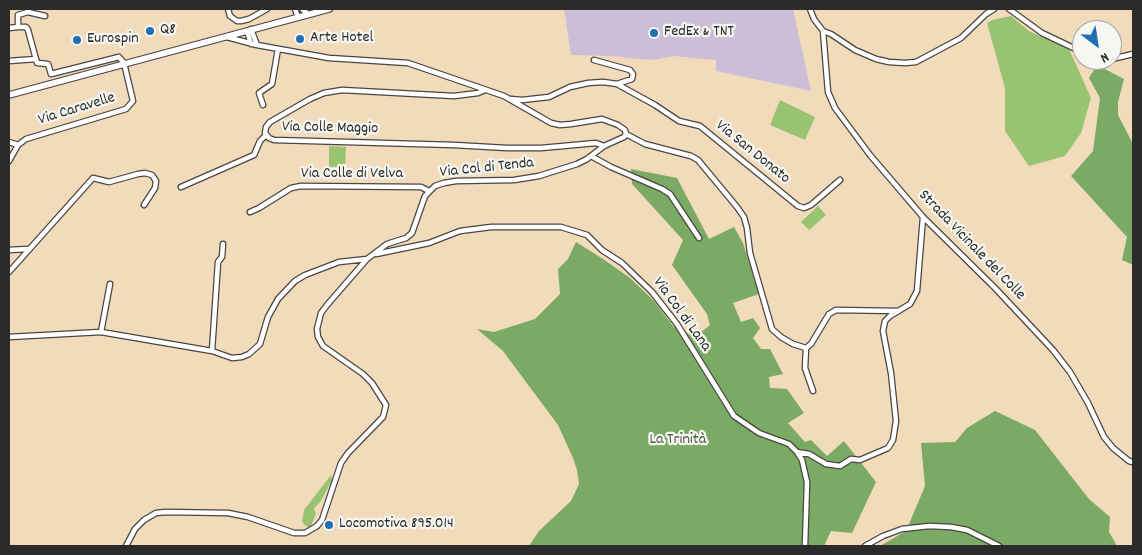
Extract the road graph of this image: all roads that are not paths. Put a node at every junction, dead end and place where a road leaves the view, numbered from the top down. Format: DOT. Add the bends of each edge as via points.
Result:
graph roads {
  1 [pos="267,9"];
  2 [pos="295,9"];
  3 [pos="302,9"];
  4 [pos="329,9"];
  5 [pos="810,9"];
  6 [pos="994,9"];
  7 [pos="1009,9"];
  8 [pos="228,10"];
  9 [pos="308,14"];
  10 [pos="44,16"];
  11 [pos="298,17"];
  12 [pos="18,27"];
  13 [pos="9,28"];
  14 [pos="249,30"];
  15 [pos="823,31"];
  16 [pos="226,36"];
  17 [pos="251,44"];
  18 [pos="257,45"];
  19 [pos="1072,48"];
  20 [pos="278,49"];
  21 [pos="36,58"];
  22 [pos="594,60"];
  23 [pos="9,61"];
  24 [pos="124,63"];
  25 [pos="617,84"];
  26 [pos="485,90"];
  27 [pos="9,94"];
  28 [pos="509,99"];
  29 [pos="263,105"];
  30 [pos="626,134"];
  31 [pos="266,135"];
  32 [pos="9,142"];
  33 [pos="18,145"];
  34 [pos="604,146"];
  35 [pos="590,156"];
  36 [pos="9,161"];
  37 [pos="840,180"];
  38 [pos="181,187"];
  39 [pos="429,191"];
  40 [pos="144,205"];
  41 [pos="250,212"];
  42 [pos="923,217"];
  43 [pos="699,238"];
  44 [pos="223,244"];
  45 [pos="28,249"];
  46 [pos="9,250"];
  47 [pos="373,255"];
  48 [pos="367,259"];
  49 [pos="9,272"];
  50 [pos="110,284"];
  51 [pos="898,311"];
  52 [pos="101,332"];
  53 [pos="9,337"];
  54 [pos="806,348"];
  55 [pos="212,351"];
  56 [pos="813,391"];
  57 [pos="797,452"];
  58 [pos="1133,462"];
  59 [pos="126,546"];
  60 [pos="805,546"];
  61 [pos="865,546"];
  62 [pos="999,546"];
  1 -- 8 [label="street" via="244,21 234,19"];
  2 -- 11 [label="street"];
  3 -- 9 [label="street"];
  4 -- 9 [label="main road"];
  5 -- 15 [label="street"];
  6 -- 15 [label="street" via="961,38 916,62 889,62 876,58"];
  7 -- 19 [label="street" via="1042,34"];
  9 -- 11 [label="main road"];
  10 -- 12 [label="street" via="28,12 18,15"];
  11 -- 14 [label="main road"];
  12 -- 13 [label="street"];
  12 -- 21 [label="street" via="28,30"];
  14 -- 16 [label="main road"];
  14 -- 17 [label="street"];
  14 -- 18 [label="street"];
  15 -- 42 [label="street, Strada Vicinale del Colle" via="828,92 835,108"];
  16 -- 17 [label="street"];
  16 -- 24 [label="main road"];
  17 -- 18 [label="street"];
  18 -- 20 [label="street"];
  20 -- 26 [label="street" via="339,59 408,63"];
  20 -- 29 [label="street" via="272,84 258,92"];
  21 -- 23 [label="street"];
  21 -- 24 [label="street" via="37,62 48,64 51,74 119,58"];
  22 -- 25 [label="street" via="630,70 632,79"];
  24 -- 27 [label="main road"];
  24 -- 33 [label="street, Via Caravelle" via="133,101 126,109 26,139"];
  25 -- 28 [label="street, Via San Donato" via="588,83 549,97"];
  25 -- 37 [label="street, Via San Donato" via="679,121 700,126 798,206 811,205"];
  26 -- 28 [label="street"];
  26 -- 31 [label="street, Via Colle Maggio" via="454,96 342,90 317,95 270,122"];
  28 -- 30 [label="street" via="551,123 560,125 602,119 618,125"];
  30 -- 34 [label="street, Via Col di Tenda"];
  30 -- 54 [label="street" via="645,144 698,160 744,217 750,253 772,330 793,344"];
  31 -- 34 [label="street, Via Colle Maggio" via="274,140 507,148 596,143"];
  31 -- 38 [label="street" via="254,154"];
  32 -- 33 [label="street"];
  33 -- 36 [label="street"];
  34 -- 35 [label="street, Via Col di Tenda"];
  35 -- 39 [label="street, Via Col di Tenda" via="577,164 540,176 444,183"];
  35 -- 43 [label="street" via="670,194"];
  39 -- 41 [label="street, Via Colle di Velva" via="421,187 301,186 290,188"];
  39 -- 47 [label="street, Via Col di Tenda" via="412,232"];
  40 -- 45 [label="street" via="155,188 156,181 152,175 138,174 109,182 93,178"];
  42 -- 51 [label="street, Via Col di Lana" via="917,291 910,304"];
  42 -- 58 [label="street, Strada Vicinale del Colle" via="1053,350 1079,387 1104,437"];
  44 -- 55 [label="street" via="222,257 218,262"];
  45 -- 46 [label="street"];
  45 -- 49 [label="street"];
  47 -- 48 [label="street, Via Col di Tenda"];
  47 -- 57 [label="street, Via Col di Lana" via="429,243 460,231 491,226 561,227 588,235 652,292 734,416 760,433 789,444"];
  48 -- 55 [label="street" via="338,262 294,281 278,299 268,316 260,344 250,354 232,358"];
  48 -- 59 [label="street, Via Col di Tenda" via="321,313 317,330 327,350 372,383 386,410 341,463 322,520 305,533 294,533 228,513 156,513 135,529"];
  50 -- 52 [label="street"];
  51 -- 54 [label="street" via="836,310 829,314"];
  51 -- 57 [label="street, Via Col di Lana" via="890,316 882,331 895,428 888,448 860,460 851,459 840,466"];
  52 -- 53 [label="street"];
  52 -- 55 [label="street"];
  54 -- 56 [label="street" via="805,368"];
  57 -- 60 [label="street" via="807,482"];
  61 -- 62 [label="street" via="902,529 930,526 967,530"];
}
